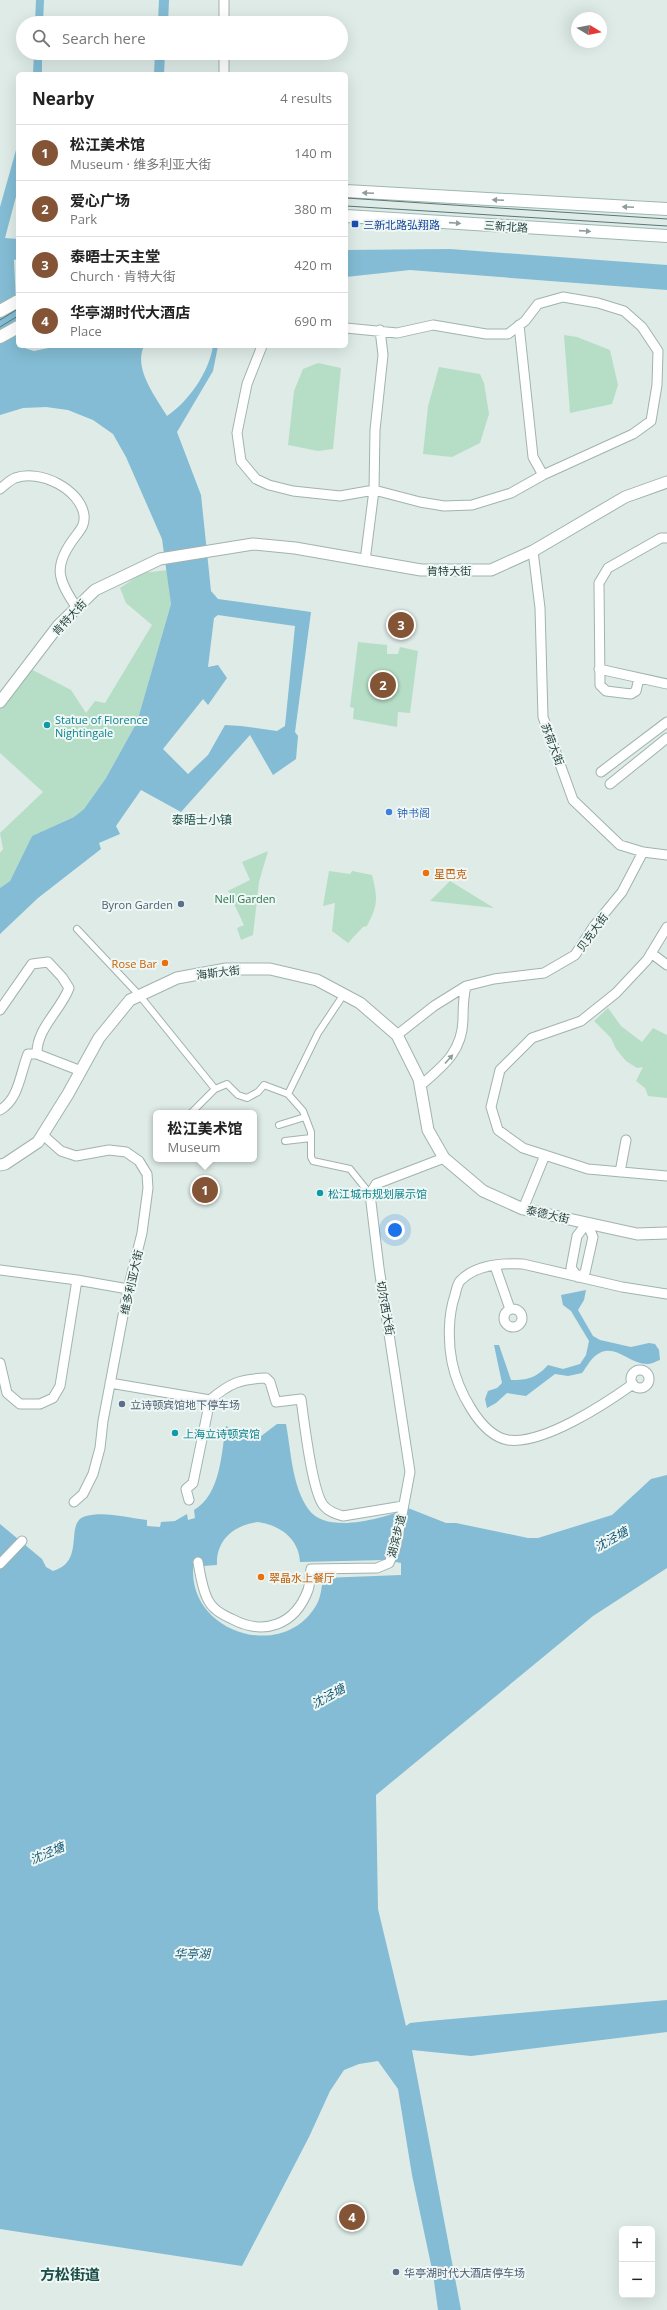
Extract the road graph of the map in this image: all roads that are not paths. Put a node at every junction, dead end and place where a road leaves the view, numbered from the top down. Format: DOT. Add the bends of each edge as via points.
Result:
graph roads {
  1 [pos="224,0"];
  2 [pos="224,16"];
  3 [pos="224,60"];
  4 [pos="224,72"];
  5 [pos="348,192"];
  6 [pos="667,209"];
  7 [pos="348,216"];
  8 [pos="667,236"];
  9 [pos="16,302"];
  10 [pos="0,312"];
  11 [pos="519,326"];
  12 [pos="16,328"];
  13 [pos="348,328"];
  14 [pos="380,330"];
  15 [pos="0,337"];
  16 [pos="261,348"];
  17 [pos="543,474"];
  18 [pos="667,482"];
  19 [pos="0,489"];
  20 [pos="374,490"];
  21 [pos="667,538"];
  22 [pos="533,551"];
  23 [pos="365,560"];
  24 [pos="76,608"];
  25 [pos="599,670"];
  26 [pos="639,678"];
  27 [pos="667,684"];
  28 [pos="0,702"];
  29 [pos="667,722"];
  30 [pos="667,738"];
  31 [pos="601,772"];
  32 [pos="610,784"];
  33 [pos="643,852"];
  34 [pos="667,854"];
  35 [pos="667,927"];
  36 [pos="77,929"];
  37 [pos="651,953"];
  38 [pos="667,965"];
  39 [pos="466,986"];
  40 [pos="344,994"];
  41 [pos="140,996"];
  42 [pos="0,1010"];
  43 [pos="397,1035"];
  44 [pos="38,1054"];
  45 [pos="81,1071"];
  46 [pos="420,1086"];
  47 [pos="215,1089"];
  48 [pos="288,1094"];
  49 [pos="247,1098"];
  50 [pos="244,1105"];
  51 [pos="0,1110"];
  52 [pos="194,1110"];
  53 [pos="305,1117"];
  54 [pos="279,1125"];
  55 [pos="43,1135"];
  56 [pos="311,1138"];
  57 [pos="626,1140"];
  58 [pos="285,1141"];
  59 [pos="545,1155"];
  60 [pos="444,1158"];
  61 [pos="0,1165"];
  62 [pos="620,1172"];
  63 [pos="667,1176"];
  64 [pos="370,1194"];
  65 [pos="522,1209"];
  66 [pos="588,1223"];
  67 [pos="667,1233"];
  68 [pos="495,1266"];
  69 [pos="0,1270"];
  70 [pos="578,1277"];
  71 [pos="76,1280"];
  72 [pos="128,1289"];
  73 [pos="667,1294"];
  74 [pos="510,1309"];
  75 [pos="0,1363"];
  76 [pos="110,1383"];
  77 [pos="633,1384"];
  78 [pos="210,1400"];
  79 [pos="189,1500"];
  80 [pos="74,1502"];
  81 [pos="404,1506"];
  82 [pos="22,1541"];
  83 [pos="198,1562"];
  84 [pos="0,1564"];
  1 -- 2 [label="street"];
  3 -- 4 [label="street"];
  6 -- 5 [label="main road, one-way"];
  7 -- 8 [label="main road, 三新北路, one-way"];
  9 -- 10 [label="main road"];
  11 -- 14 [label="street" via="508,334 486,334 433,325 397,333"];
  11 -- 17 [label="street" via="534,457"];
  11 -- 17 [label="street" via="538,304 563,297 598,303 624,311 642,328 658,351 652,421 633,434"];
  12 -- 15 [label="main road"];
  13 -- 14 [label="street"];
  14 -- 20 [label="street" via="383,355 375,430"];
  16 -- 20 [label="street" via="247,384 237,433 242,461 256,479 294,491 340,496"];
  17 -- 20 [label="street" via="512,494 472,505 436,505"];
  18 -- 22 [label="street, 肯特大街" via="625,497"];
  19 -- 24 [label="street" via="16,478 34,478 55,481 74,495 84,514 84,526 64,551 59,574 64,589"];
  20 -- 23 [label="street"];
  21 -- 25 [label="street" via="661,538 608,568 599,583"];
  22 -- 23 [label="street, 肯特大街" via="491,570 421,570"];
  22 -- 33 [label="street, 苏荷大街" via="540,608 543,717 573,800 620,845"];
  23 -- 24 [label="street, 肯特大街" via="253,544 212,550 160,559 95,590"];
  24 -- 28 [label="street, 肯特大街" via="58,626"];
  25 -- 26 [label="street"];
  25 -- 26 [label="street" via="600,684 606,691 632,694 636,691"];
  26 -- 27 [label="street"];
  29 -- 31 [label="street"];
  30 -- 32 [label="street"];
  33 -- 34 [label="street, 苏荷大街"];
  33 -- 39 [label="street, 贝克大街" via="622,892 594,926 575,955 544,973 494,979"];
  35 -- 37 [label="street"];
  36 -- 41 [label="street"];
  37 -- 38 [label="street"];
  37 -- 59 [label="street" via="616,993 581,1021 532,1038 500,1070 491,1106 498,1130 523,1148"];
  39 -- 43 [label="street, 贝克大街" via="434,1006"];
  46 -- 39 [label="street, one-way" via="455,1052 463,1021 462,1000"];
  40 -- 41 [label="street, 海斯大街" via="317,980 270,969 226,969 177,978"];
  40 -- 43 [label="street, 海斯大街" via="360,1003"];
  40 -- 48 [label="street" via="318,1032"];
  41 -- 45 [label="street, 海斯大街" via="130,1000 99,1038"];
  41 -- 47 [label="street"];
  42 -- 44 [label="street" via="32,964 48,962 62,977 69,988 38,1039"];
  43 -- 46 [label="street, 海斯大街" via="419,1078"];
  44 -- 45 [label="street"];
  44 -- 51 [label="street" via="28,1054 15,1095 9,1105"];
  45 -- 55 [label="street, 海斯大街"];
  46 -- 60 [label="street, 海斯大街" via="428,1130"];
  47 -- 49 [label="street" via="227,1084 238,1096"];
  47 -- 52 [label="street"];
  48 -- 49 [label="street" via="264,1085"];
  48 -- 53 [label="street"];
  49 -- 50 [label="street"];
  53 -- 54 [label="street"];
  53 -- 56 [label="street"];
  55 -- 61 [label="street, 海斯大街" via="38,1142"];
  55 -- 72 [label="street, 维多利亚大街" via="61,1151 76,1156 109,1150 126,1152 139,1161 147,1174 148,1188 142,1233"];
  56 -- 58 [label="street"];
  56 -- 64 [label="street" via="313,1161 350,1169"];
  57 -- 62 [label="street"];
  59 -- 62 [label="street" via="588,1169"];
  59 -- 65 [label="street"];
  60 -- 64 [label="street" via="376,1184"];
  60 -- 65 [label="street, 泰德大街" via="482,1191"];
  62 -- 63 [label="street"];
  64 -- 81 [label="street, 切尔西大街" via="410,1472"];
  65 -- 66 [label="street, 泰德大街"];
  66 -- 67 [label="street, 泰德大街" via="637,1234"];
  66 -- 70 [label="street" via="593,1237 585,1273"];
  66 -- 70 [label="street" via="577,1236 571,1268"];
  68 -- 70 [label="street" via="523,1264"];
  68 -- 74 [label="street"];
  68 -- 77 [label="street" via="475,1271 459,1282 452,1301 449,1327 452,1361 459,1385 471,1409 485,1428 508,1440 544,1434 601,1406"];
  69 -- 71 [label="street"];
  70 -- 73 [label="street"];
  71 -- 72 [label="street"];
  71 -- 75 [label="street" via="60,1386 53,1398 40,1404 20,1404 7,1393"];
  72 -- 76 [label="street, 维多利亚大街"];
  76 -- 78 [label="street"];
  76 -- 80 [label="street, 维多利亚大街" via="100,1448 93,1474 83,1494"];
  78 -- 79 [label="street" via="193,1483 186,1489"];
  78 -- 81 [label="street" via="234,1382 246,1378 266,1378 270,1382 276,1402 301,1400 315,1482 323,1505 334,1514 343,1516"];
  81 -- 83 [label="street, 湖滨步道" via="396,1547 389,1563 377,1568 311,1569 308,1590 296,1611 281,1623 265,1628 239,1623 217,1611 207,1598"];
  82 -- 84 [label="street"];
}
